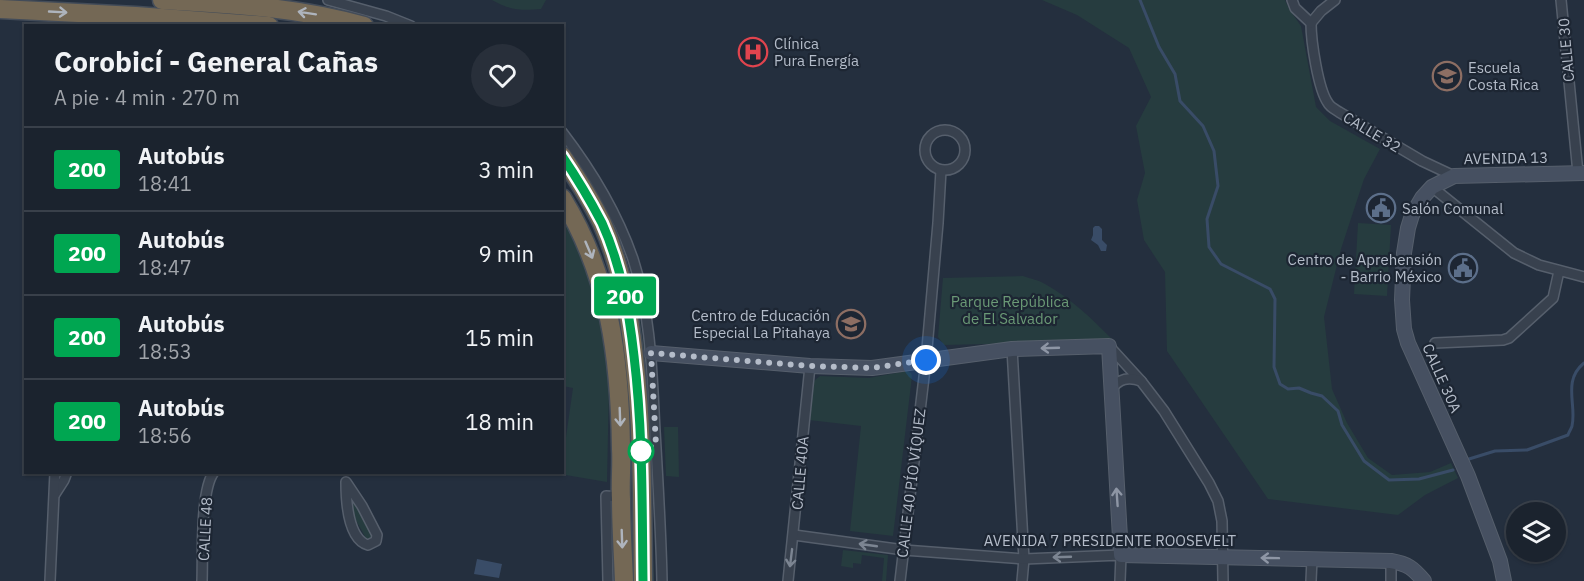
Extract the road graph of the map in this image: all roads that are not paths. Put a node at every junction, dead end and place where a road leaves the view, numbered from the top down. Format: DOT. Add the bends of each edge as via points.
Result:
graph roads {
  1 [pos="162,0"];
  2 [pos="228,0"];
  3 [pos="328,0"];
  4 [pos="1292,0"];
  5 [pos="1335,0"];
  6 [pos="1562,0"];
  7 [pos="197,2"];
  8 [pos="0,9"];
  9 [pos="1311,23"];
  10 [pos="242,24"];
  11 [pos="356,24"];
  12 [pos="406,24"];
  13 [pos="564,135"];
  14 [pos="564,159"];
  15 [pos="941,170"];
  16 [pos="1581,172"];
  17 [pos="1454,176"];
  18 [pos="1432,187"];
  19 [pos="564,201"];
  20 [pos="1559,271"];
  21 [pos="1584,277"];
  22 [pos="1435,342"];
  23 [pos="1109,346"];
  24 [pos="1012,349"];
  25 [pos="651,353"];
  26 [pos="926,360"];
  27 [pos="810,366"];
  28 [pos="1141,381"];
  29 [pos="1110,389"];
  30 [pos="55,474"];
  31 [pos="66,474"];
  32 [pos="212,475"];
  33 [pos="345,477"];
  34 [pos="53,496"];
  35 [pos="621,497"];
  36 [pos="794,535"];
  37 [pos="904,550"];
  38 [pos="1121,555"];
  39 [pos="1222,557"];
  40 [pos="1024,559"];
  41 [pos="1312,559"];
  42 [pos="1391,561"];
  43 [pos="50,581"];
  44 [pos="202,581"];
  45 [pos="608,581"];
  46 [pos="624,581"];
  47 [pos="643,581"];
  48 [pos="662,581"];
  49 [pos="788,581"];
  50 [pos="900,581"];
  51 [pos="1022,581"];
  52 [pos="1120,581"];
  53 [pos="1223,581"];
  54 [pos="1311,581"];
  55 [pos="1391,581"];
  56 [pos="1424,581"];
  57 [pos="1504,581"];
  1 -- 7 [label="highway"];
  2 -- 7 [label="highway"];
  3 -- 12 [label="street"];
  4 -- 9 [label="street"];
  5 -- 9 [label="street"];
  6 -- 16 [label="street, CALLE 30"];
  11 -- 7 [label="highway, one-way" via="286,10"];
  8 -- 10 [label="highway, one-way"];
  9 -- 17 [label="street, CALLE 32" via="1321,86 1328,103 1422,161"];
  13 -- 25 [label="street" via="597,181 632,257"];
  14 -- 47 [label="highway" via="602,224 628,309 641,435"];
  15 -- 15 [label="street" via="952,169 964,158 963,140 952,131 940,131 926,144 926,157"];
  15 -- 26 [label="street, CALLE 40 PÍO VÍQUEZ"];
  16 -- 17 [label="street, AVENIDA 13"];
  17 -- 18 [label="street, AVENIDA 13"];
  18 -- 20 [label="street" via="1514,253"];
  18 -- 57 [label="street, CALLE 30A" via="1412,215 1408,228 1402,300 1404,329 1468,476"];
  19 -- 35 [label="highway, one-way" via="592,255 609,313 620,396"];
  20 -- 21 [label="street"];
  20 -- 22 [label="street" via="1553,298 1509,338"];
  23 -- 24 [label="street, one-way"];
  23 -- 28 [label="street"];
  23 -- 29 [label="street"];
  24 -- 26 [label="street"];
  24 -- 40 [label="street"];
  25 -- 27 [label="street"];
  25 -- 48 [label="street"];
  26 -- 27 [label="street" via="872,368"];
  26 -- 37 [label="street, CALLE 40 PÍO VÍQUEZ"];
  27 -- 36 [label="street, CALLE 40A"];
  28 -- 29 [label="street" via="1127,378"];
  28 -- 39 [label="street" via="1164,411 1218,501"];
  38 -- 29 [label="street, one-way"];
  30 -- 34 [label="street"];
  31 -- 34 [label="street"];
  32 -- 44 [label="street, CALLE 48" via="205,497"];
  33 -- 33 [label="street" via="377,536 368,545 358,538 348,517"];
  34 -- 43 [label="street"];
  35 -- 45 [label="street" via="606,496"];
  35 -- 46 [label="highway, one-way"];
  37 -- 36 [label="street, AVENIDA 7 PRESIDENTE ROOSEVELT, one-way"];
  36 -- 49 [label="street, CALLE 40A, one-way"];
  37 -- 40 [label="street, AVENIDA 7 PRESIDENTE ROOSEVELT"];
  37 -- 50 [label="street, CALLE 40 PÍO VÍQUEZ"];
  38 -- 39 [label="street, AVENIDA 7 PRESIDENTE ROOSEVELT"];
  38 -- 40 [label="street, AVENIDA 7 PRESIDENTE ROOSEVELT, one-way"];
  38 -- 52 [label="street"];
  41 -- 39 [label="street, AVENIDA 7 PRESIDENTE ROOSEVELT, one-way"];
  39 -- 53 [label="street"];
  40 -- 51 [label="street"];
  41 -- 42 [label="street, AVENIDA 7 PRESIDENTE ROOSEVELT"];
  41 -- 54 [label="street"];
  42 -- 55 [label="street"];
  42 -- 56 [label="street" via="1404,563"];
}
